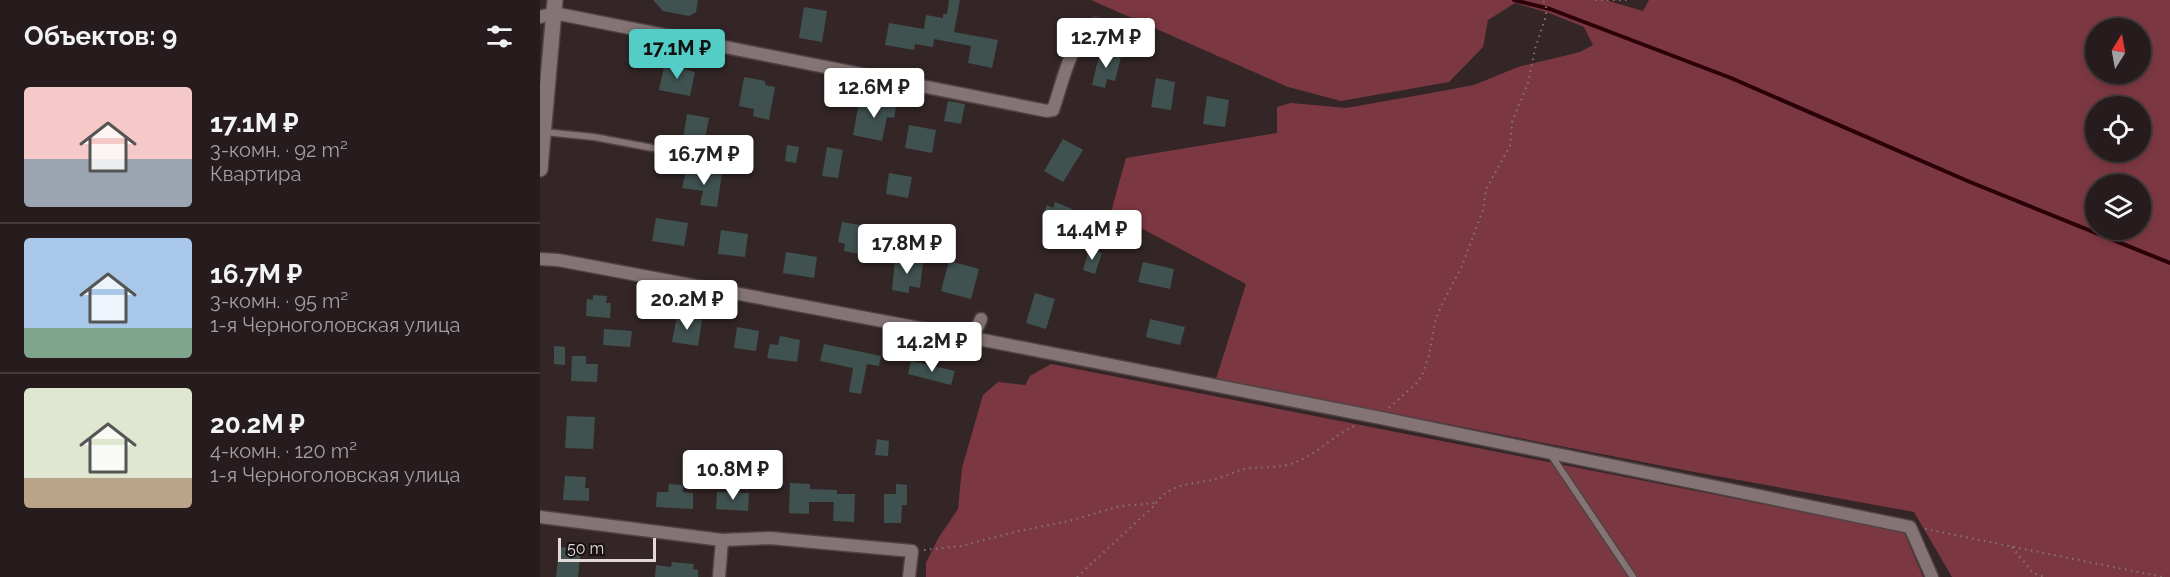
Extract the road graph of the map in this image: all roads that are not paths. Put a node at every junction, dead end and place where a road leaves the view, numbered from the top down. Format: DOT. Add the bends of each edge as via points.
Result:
graph roads {
  1 [pos="550,10"];
  2 [pos="1148,39"];
  3 [pos="543,132"];
  4 [pos="690,155"];
  5 [pos="540,170"];
  6 [pos="540,259"];
  7 [pos="981,319"];
  8 [pos="973,338"];
  9 [pos="1550,454"];
  10 [pos="540,517"];
  11 [pos="722,540"];
  12 [pos="719,577"];
  13 [pos="909,577"];
  14 [pos="1633,577"];
  15 [pos="1932,577"];
  1 -- 2 [label="street" via="1047,111 1053,110 1077,42 1085,31 1095,24"];
  1 -- 3 [label="street"];
  3 -- 4 [label="lane"];
  3 -- 5 [label="street"];
  6 -- 8 [label="street"];
  7 -- 8 [label="street"];
  8 -- 9 [label="street"];
  9 -- 14 [label="lane"];
  9 -- 15 [label="street" via="1910,526"];
  10 -- 11 [label="street"];
  11 -- 12 [label="street"];
  11 -- 13 [label="street" via="770,538 912,551"];
}
